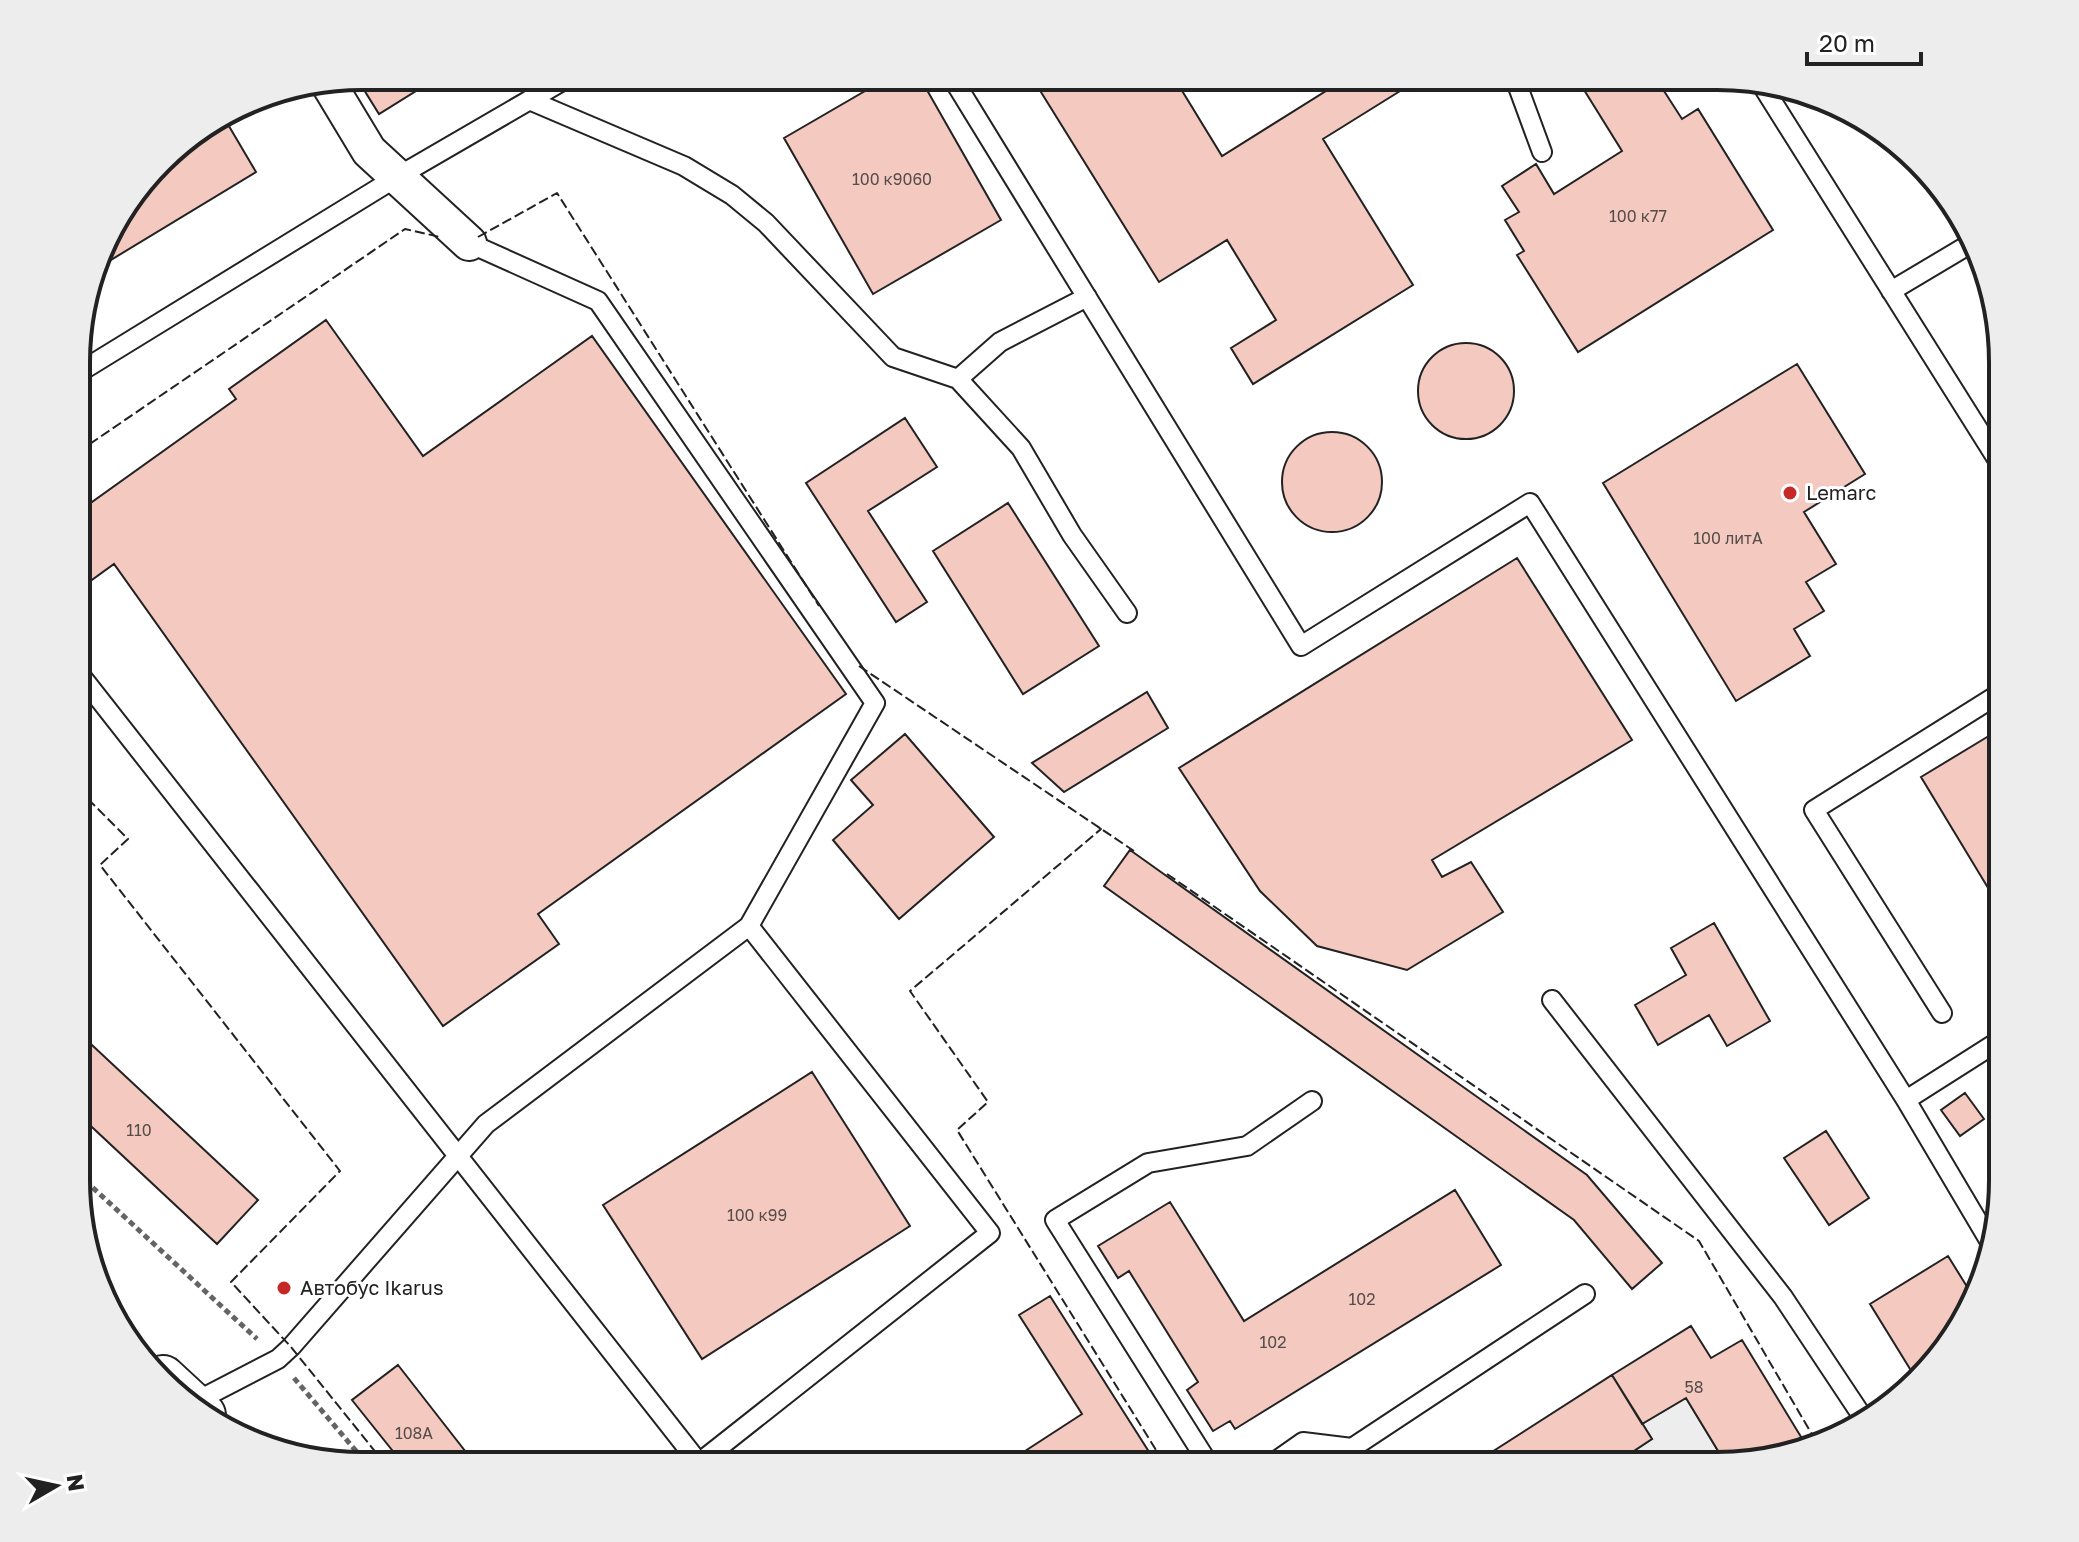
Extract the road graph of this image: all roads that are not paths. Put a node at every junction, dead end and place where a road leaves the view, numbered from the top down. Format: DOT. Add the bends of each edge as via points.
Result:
graph roads {
  1 [pos="546,90"];
  2 [pos="960,90"];
  3 [pos="1519,91"];
  4 [pos="333,92"];
  5 [pos="1768,95"];
  6 [pos="529,100"];
  7 [pos="1542,152"];
  8 [pos="397,177"];
  9 [pos="469,243"];
  10 [pos="1963,248"];
  11 [pos="1891,291"];
  12 [pos="1087,297"];
  13 [pos="90,366"];
  14 [pos="958,379"];
  15 [pos="1988,445"];
  16 [pos="1127,613"];
  17 [pos="90,688"];
  18 [pos="1988,701"];
  19 [pos="749,926"];
  20 [pos="1552,1000"];
  21 [pos="1942,1013"];
  22 [pos="1988,1048"];
  23 [pos="1906,1100"];
  24 [pos="1312,1101"];
  25 [pos="458,1156"];
  26 [pos="1984,1232"];
  27 [pos="1585,1294"];
  28 [pos="196,1395"];
  29 [pos="1859,1412"];
  30 [pos="690,1451"];
  31 [pos="714,1451"];
  32 [pos="1201,1452"];
  33 [pos="1289,1452"];
  1 -- 6 [label="lane"];
  2 -- 12 [label="lane"];
  3 -- 7 [label="lane"];
  4 -- 8 [label="street" via="369,151"];
  5 -- 11 [label="lane"];
  6 -- 8 [label="lane"];
  6 -- 14 [label="lane" via="684,166 732,195 766,223 893,357"];
  8 -- 9 [label="street"];
  8 -- 13 [label="lane"];
  9 -- 19 [label="lane" via="598,301 875,703"];
  10 -- 11 [label="lane"];
  11 -- 15 [label="lane"];
  12 -- 14 [label="lane" via="1000,342"];
  12 -- 23 [label="lane" via="1301,646 1530,503"];
  14 -- 16 [label="lane" via="1021,448 1072,535"];
  17 -- 25 [label="lane"];
  18 -- 21 [label="lane" via="1814,810"];
  19 -- 25 [label="lane" via="486,1124"];
  19 -- 31 [label="lane" via="990,1233"];
  20 -- 29 [label="lane" via="1783,1297"];
  22 -- 23 [label="lane"];
  23 -- 26 [label="lane"];
  24 -- 32 [label="lane" via="1247,1146 1148,1163 1055,1220"];
  25 -- 28 [label="lane" via="278,1359"];
  25 -- 30 [label="lane"];
  27 -- 33 [label="lane" via="1352,1448 1303,1442"];
}
